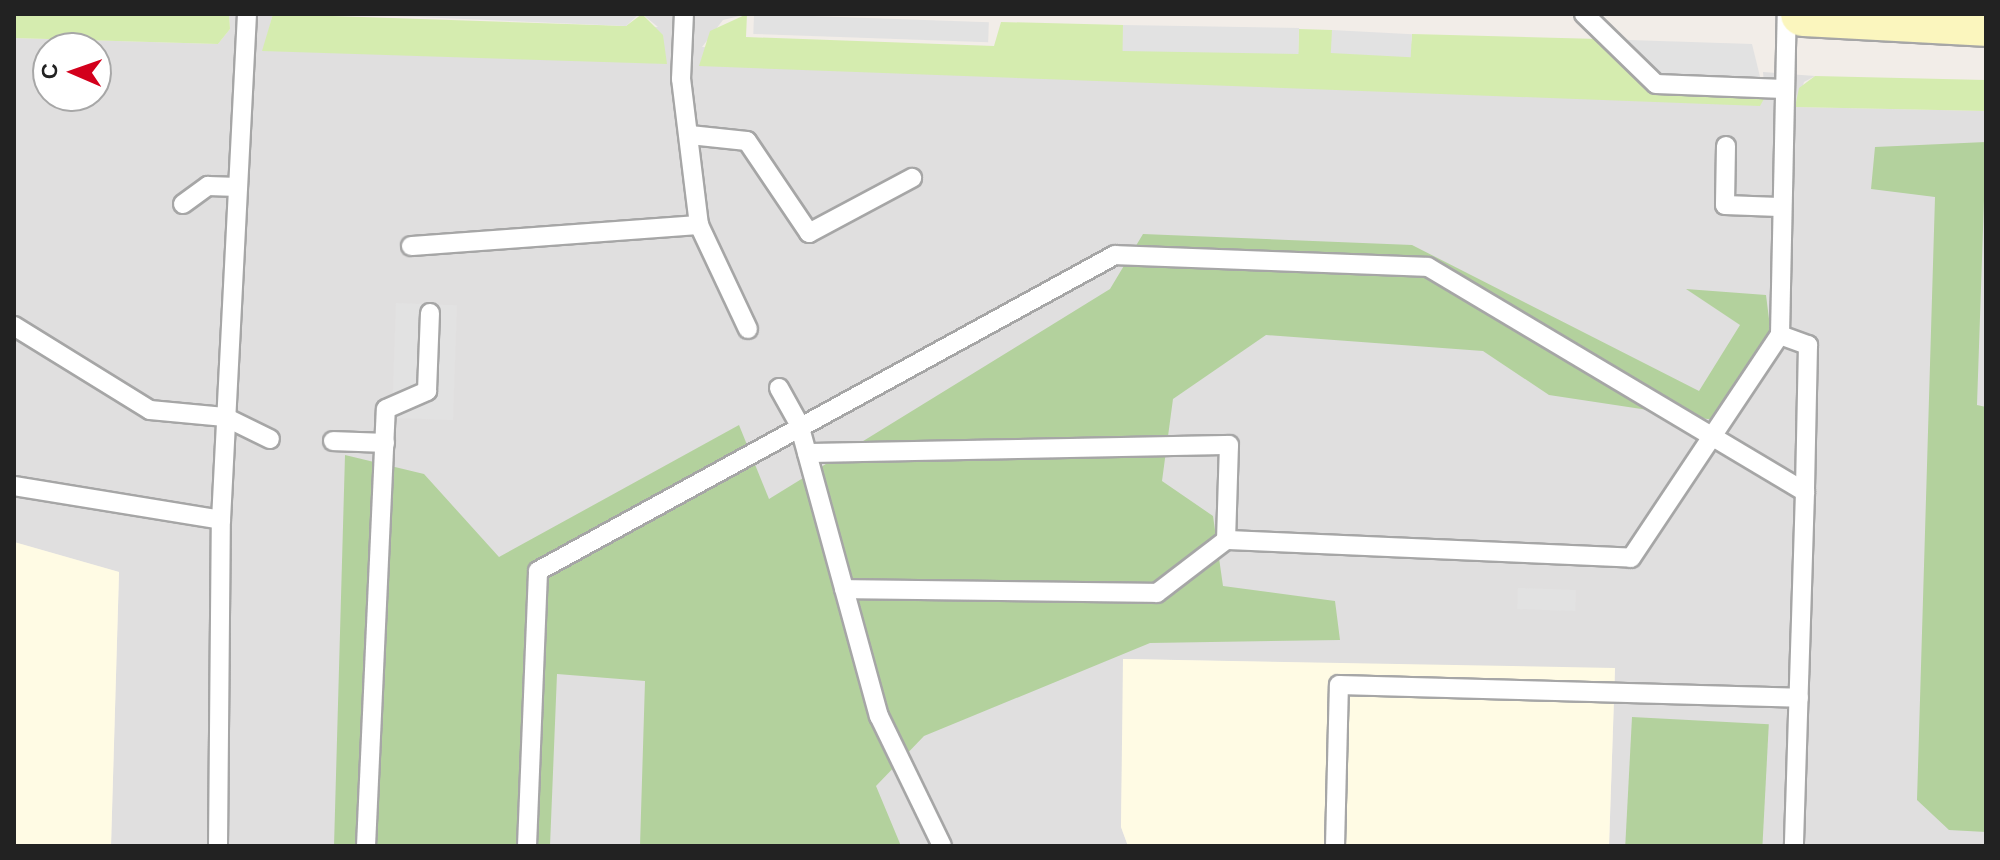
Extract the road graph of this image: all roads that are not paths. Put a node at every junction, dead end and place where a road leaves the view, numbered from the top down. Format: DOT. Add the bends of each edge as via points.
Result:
graph roads {
  1 [pos="247,14"];
  2 [pos="684,14"];
  3 [pos="1584,14"];
  4 [pos="1787,14"];
  5 [pos="1803,14"];
  6 [pos="1986,24"];
  7 [pos="1784,89"];
  8 [pos="690,135"];
  9 [pos="1726,146"];
  10 [pos="912,178"];
  11 [pos="238,187"];
  12 [pos="183,204"];
  13 [pos="1779,207"];
  14 [pos="699,225"];
  15 [pos="411,246"];
  16 [pos="430,313"];
  17 [pos="14,326"];
  18 [pos="748,329"];
  19 [pos="1780,335"];
  20 [pos="779,388"];
  21 [pos="225,417"];
  22 [pos="799,424"];
  23 [pos="1712,437"];
  24 [pos="270,439"];
  25 [pos="333,441"];
  26 [pos="385,443"];
  27 [pos="807,453"];
  28 [pos="14,486"];
  29 [pos="1805,492"];
  30 [pos="221,520"];
  31 [pos="1226,540"];
  32 [pos="844,589"];
  33 [pos="1799,698"];
  34 [pos="218,846"];
  35 [pos="366,846"];
  36 [pos="527,846"];
  37 [pos="942,846"];
  38 [pos="1335,846"];
  39 [pos="1794,846"];
  1 -- 11 [label="lane"];
  2 -- 8 [label="lane" via="681,79"];
  3 -- 7 [label="lane" via="1656,84"];
  4 -- 7 [label="lane"];
  5 -- 6 [label="main road"];
  7 -- 13 [label="lane"];
  8 -- 10 [label="lane" via="747,141 809,233"];
  8 -- 14 [label="lane"];
  9 -- 13 [label="lane" via="1725,205"];
  11 -- 12 [label="lane" via="208,186"];
  11 -- 21 [label="lane"];
  13 -- 19 [label="lane"];
  14 -- 15 [label="lane"];
  14 -- 18 [label="lane"];
  16 -- 26 [label="lane" via="427,391 386,409"];
  17 -- 21 [label="lane" via="150,410"];
  19 -- 23 [label="lane"];
  19 -- 29 [label="lane" via="1808,345"];
  20 -- 22 [label="lane"];
  21 -- 24 [label="lane"];
  21 -- 30 [label="lane"];
  22 -- 23 [label="lane" via="1115,255 1428,267"];
  22 -- 27 [label="lane"];
  22 -- 36 [label="lane" via="538,571"];
  23 -- 29 [label="lane"];
  23 -- 31 [label="lane" via="1631,558"];
  25 -- 26 [label="lane"];
  26 -- 35 [label="lane"];
  27 -- 31 [label="lane" via="1229,445"];
  27 -- 32 [label="lane"];
  28 -- 30 [label="lane"];
  29 -- 33 [label="lane"];
  30 -- 34 [label="lane"];
  31 -- 32 [label="lane" via="1157,593"];
  32 -- 37 [label="lane" via="879,716"];
  33 -- 38 [label="lane" via="1339,685"];
  33 -- 39 [label="lane"];
}
